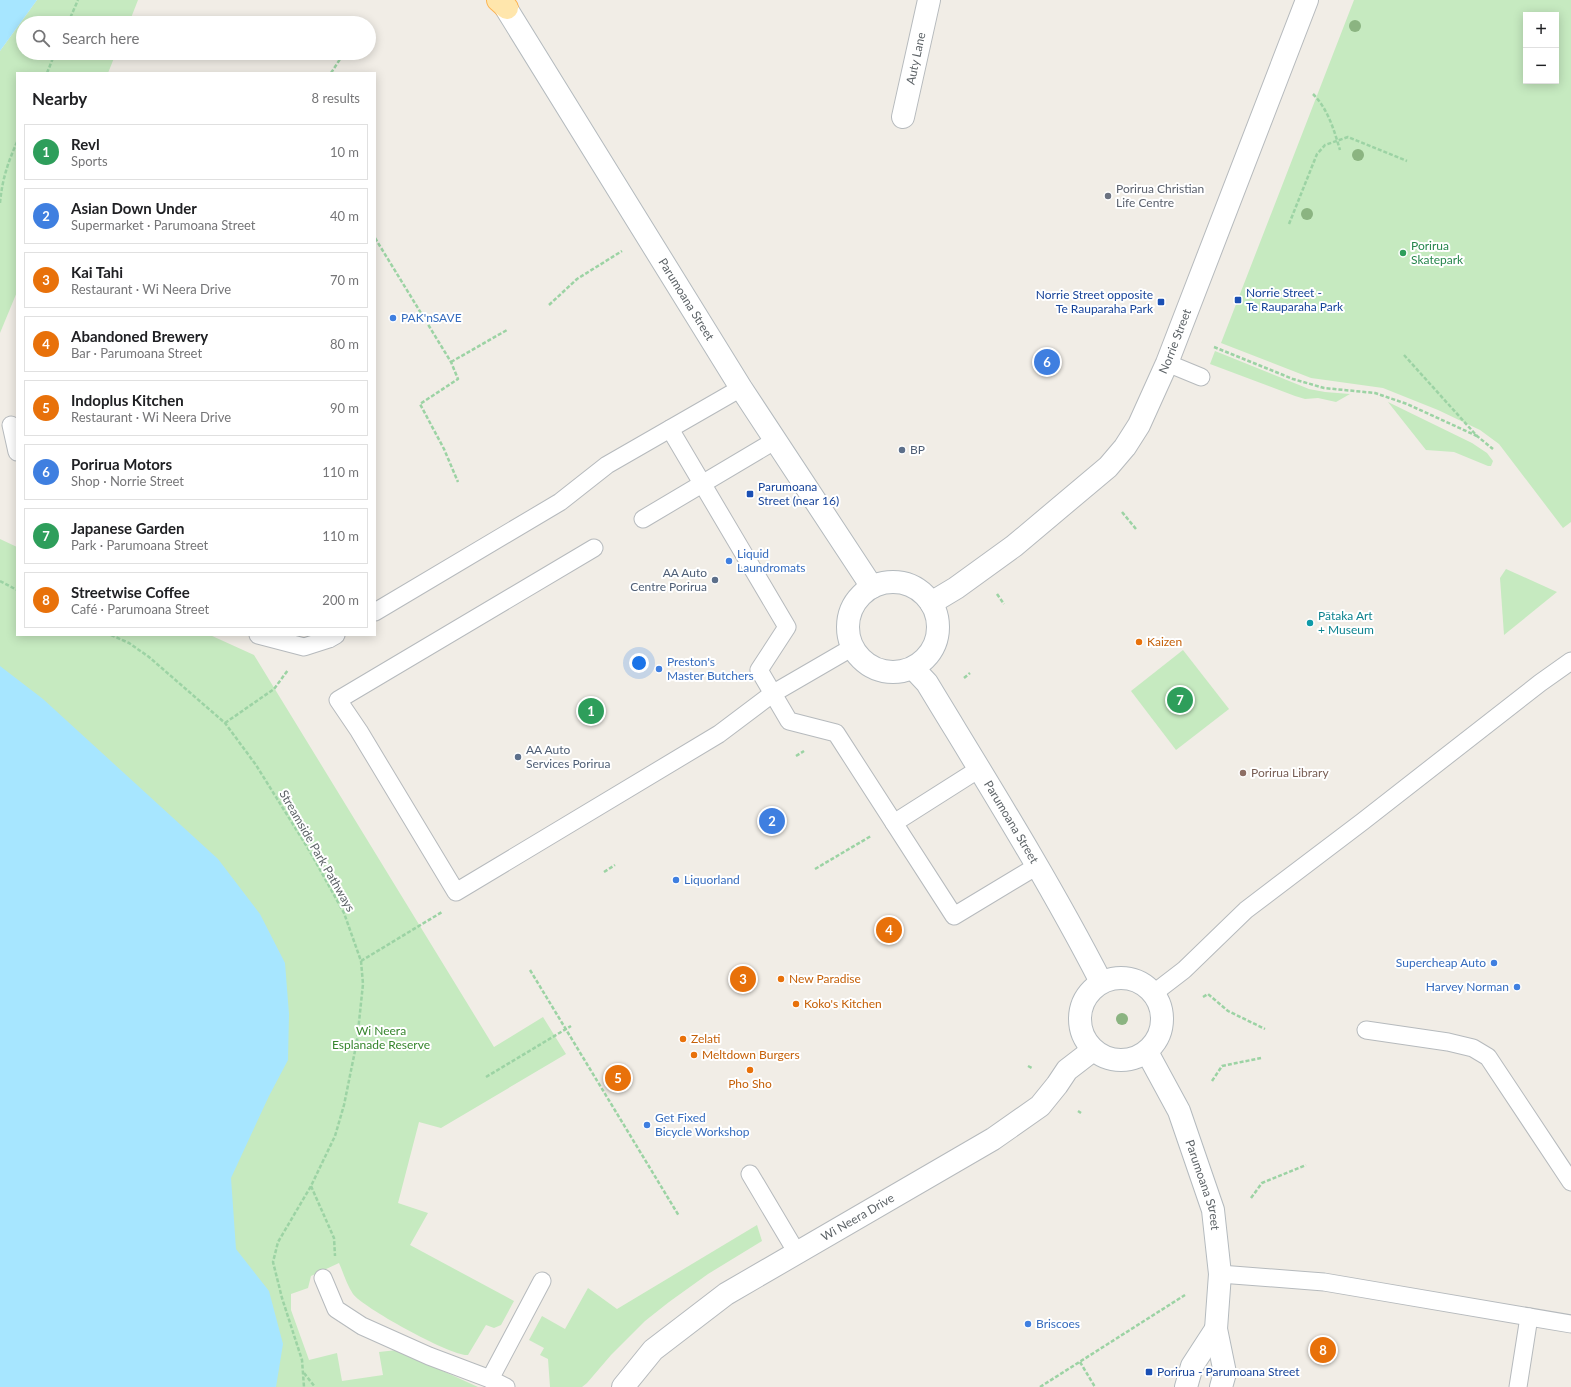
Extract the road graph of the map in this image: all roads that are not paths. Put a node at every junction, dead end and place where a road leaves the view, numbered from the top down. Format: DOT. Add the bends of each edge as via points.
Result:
graph roads {
  1 [pos="929,0"];
  2 [pos="1307,0"];
  3 [pos="503,2"];
  4 [pos="903,117"];
  5 [pos="1167,363"];
  6 [pos="1201,378"];
  7 [pos="741,388"];
  8 [pos="10,425"];
  9 [pos="670,429"];
  10 [pos="776,440"];
  11 [pos="16,448"];
  12 [pos="702,484"];
  13 [pos="643,519"];
  14 [pos="594,548"];
  15 [pos="872,587"];
  16 [pos="931,603"];
  17 [pos="376,611"];
  18 [pos="262,636"];
  19 [pos="334,636"];
  20 [pos="853,647"];
  21 [pos="1571,661"];
  22 [pos="913,668"];
  23 [pos="772,694"];
  24 [pos="979,769"];
  25 [pos="894,823"];
  26 [pos="1037,866"];
  27 [pos="1101,982"];
  28 [pos="1154,993"];
  29 [pos="1366,1030"];
  30 [pos="1093,1050"];
  31 [pos="1147,1052"];
  32 [pos="750,1174"];
  33 [pos="1571,1182"];
  34 [pos="797,1253"];
  35 [pos="1220,1274"];
  36 [pos="323,1278"];
  37 [pos="542,1281"];
  38 [pos="1529,1317"];
  39 [pos="1571,1324"];
  40 [pos="1216,1328"];
  41 [pos="490,1379"];
  42 [pos="506,1387"];
  43 [pos="624,1387"];
  44 [pos="1186,1387"];
  45 [pos="1221,1387"];
  46 [pos="1518,1387"];
  1 -- 4 [label="main road, Auty Lane"];
  2 -- 5 [label="main road, Norrie Street"];
  3 -- 7 [label="main road, Parumoana Street"];
  5 -- 6 [label="lane"];
  5 -- 16 [label="main road, Norrie Street" via="1139,425 1108,467 1014,546"];
  7 -- 9 [label="lane"];
  7 -- 10 [label="main road, Parumoana Street"];
  8 -- 11 [label="lane"];
  9 -- 12 [label="lane"];
  9 -- 17 [label="lane" via="608,465 560,502"];
  10 -- 12 [label="lane"];
  10 -- 15 [label="main road, Parumoana Street"];
  12 -- 13 [label="lane"];
  12 -- 23 [label="lane" via="787,627 759,670"];
  14 -- 23 [label="lane" via="338,700 456,892 719,734"];
  15 -- 16 [label="main road" via="888,583 905,584 920,591"];
  15 -- 20 [label="main road" via="858,599 850,614 848,631"];
  16 -- 22 [label="main road" via="938,619 938,636 932,651"];
  18 -- 19 [label="lane" via="304,648"];
  20 -- 22 [label="main road" via="864,661 879,670 896,672"];
  20 -- 23 [label="lane"];
  21 -- 28 [label="lane" via="1540,682 1246,910 1184,970"];
  22 -- 24 [label="main road, Parumoana Street" via="927,683"];
  23 -- 25 [label="lane" via="789,722 836,733"];
  24 -- 25 [label="lane"];
  24 -- 26 [label="main road, Parumoana Street"];
  25 -- 26 [label="lane" via="954,916"];
  26 -- 27 [label="main road, Parumoana Street"];
  27 -- 28 [label="main road" via="1116,977 1132,978 1146,985"];
  27 -- 30 [label="main road" via="1090,990 1083,1001 1080,1014 1080,1027"];
  28 -- 31 [label="main road" via="1162,1008 1163,1021 1160,1035"];
  29 -- 33 [label="lane" via="1448,1042 1473,1048 1488,1057"];
  30 -- 31 [label="main road" via="1107,1058 1124,1060"];
  30 -- 34 [label="main road, Wi Neera Drive" via="1067,1070 1040,1106 993,1139"];
  31 -- 35 [label="main road, Parumoana Street" via="1179,1110 1213,1210"];
  32 -- 34 [label="lane"];
  34 -- 43 [label="main road, Wi Neera Drive" via="726,1294 653,1350"];
  35 -- 38 [label="lane" via="1324,1282"];
  35 -- 40 [label="main road, Parumoana Street"];
  36 -- 41 [label="lane" via="336,1309 362,1326 429,1356"];
  37 -- 41 [label="lane"];
  38 -- 39 [label="lane"];
  38 -- 46 [label="lane"];
  40 -- 44 [label="main road, Parumoana Street" via="1192,1366"];
  40 -- 45 [label="main road, Parumoana Street" via="1225,1373"];
  41 -- 42 [label="lane"];
}
